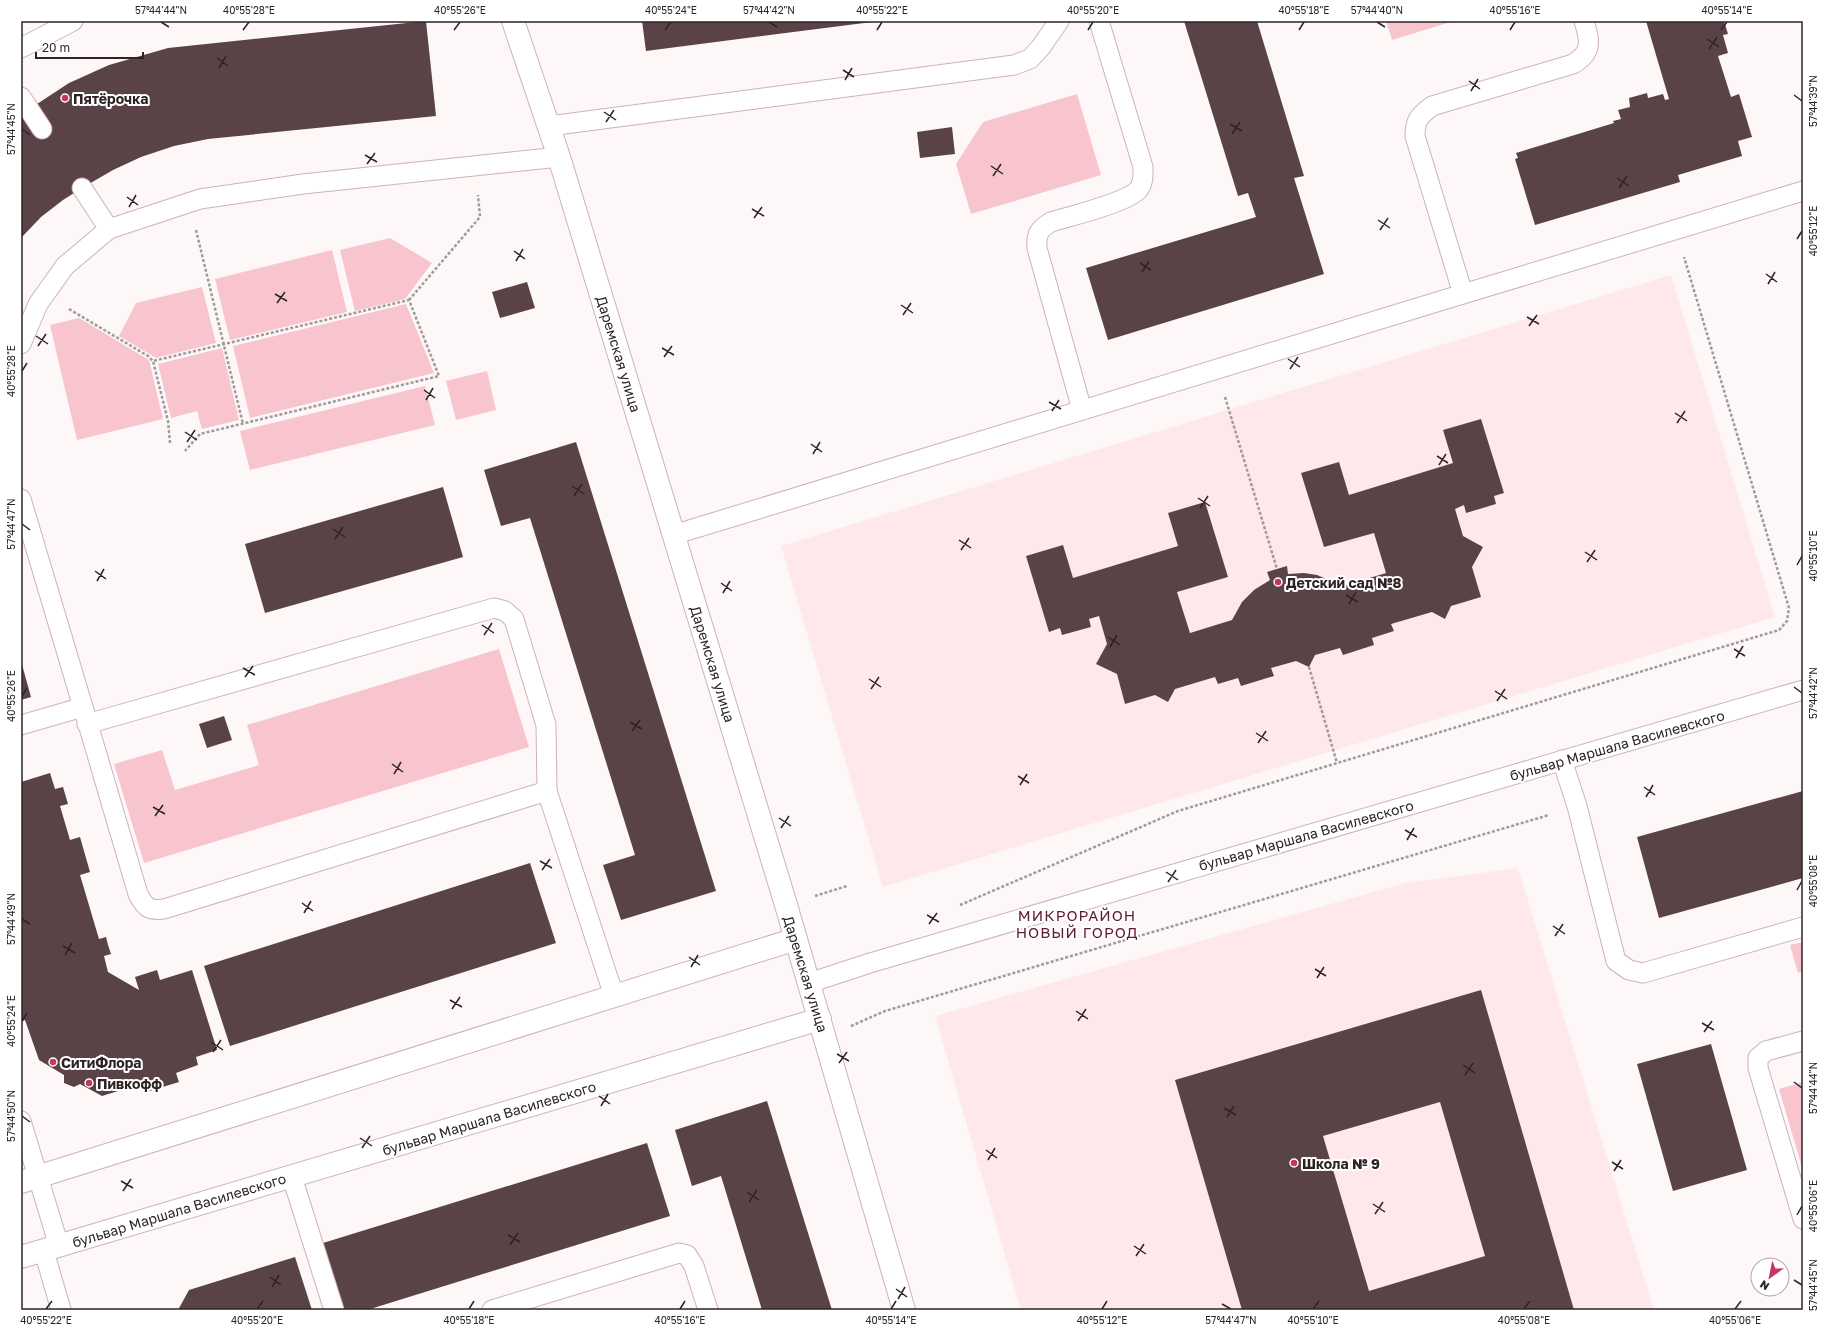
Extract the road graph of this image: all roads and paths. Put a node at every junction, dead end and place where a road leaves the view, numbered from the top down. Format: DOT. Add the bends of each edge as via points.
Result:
graph roads {
  1 [pos="73,21"];
  2 [pos="513,21"];
  3 [pos="1059,21"];
  4 [pos="1098,21"];
  5 [pos="1584,21"];
  6 [pos="21,48"];
  7 [pos="21,97"];
  8 [pos="549,126"];
  9 [pos="42,128"];
  10 [pos="559,157"];
  11 [pos="476,167"];
  12 [pos="82,188"];
  13 [pos="1803,191"];
  14 [pos="189,202"];
  15 [pos="108,229"];
  16 [pos="1676,230"];
  17 [pos="45,294"];
  18 [pos="1463,294"];
  19 [pos="409,300"];
  20 [pos="21,344"];
  21 [pos="224,345"];
  22 [pos="153,362"];
  23 [pos="1216,370"];
  24 [pos="1082,410"];
  25 [pos="243,424"];
  26 [pos="170,443"];
  27 [pos="186,451"];
  28 [pos="21,499"];
  29 [pos="674,535"];
  30 [pos="1277,569"];
  31 [pos="1309,667"];
  32 [pos="1803,690"];
  33 [pos="85,716"];
  34 [pos="21,726"];
  35 [pos="1562,760"];
  36 [pos="1337,763"];
  37 [pos="547,791"];
  38 [pos="1577,806"];
  39 [pos="847,886"];
  40 [pos="810,897"];
  41 [pos="955,906"];
  42 [pos="1803,927"];
  43 [pos="796,939"];
  44 [pos="809,983"];
  45 [pos="614,996"];
  46 [pos="820,1019"];
  47 [pos="846,1028"];
  48 [pos="1803,1041"];
  49 [pos="21,1121"];
  50 [pos="292,1177"];
  51 [pos="29,1180"];
  52 [pos="1803,1219"];
  53 [pos="51,1248"];
  54 [pos="21,1257"];
  55 [pos="61,1310"];
  56 [pos="334,1310"];
  57 [pos="492,1310"];
  58 [pos="708,1310"];
  59 [pos="904,1310"];
  1 -- 6 [label="lane"];
  2 -- 8 [label="street, Даремская улица"];
  3 -- 8 [label="lane" via="1030,59 1014,65"];
  4 -- 24 [label="lane" via="1143,167 1143,180 1138,190 1126,198 1051,222 1043,227 1036,238"];
  5 -- 18 [label="lane" via="1589,47 1583,58 1573,64 1432,106 1421,114 1415,124 1415,136"];
  7 -- 9 [label="lane"];
  8 -- 10 [label="street, Даремская улица"];
  10 -- 11 [label="lane"];
  10 -- 29 [label="street, Даремская улица"];
  11 -- 14 [label="lane" via="303,184"];
  11 -- 19 [label="path" via="480,217"];
  12 -- 15 [label="lane"];
  13 -- 16 [label="lane"];
  14 -- 15 [label="lane"];
  14 -- 21 [label="path"];
  15 -- 17 [label="lane" via="65,266"];
  16 -- 18 [label="lane"];
  16 -- 36 [label="path" via="1789,608 1787,621 1779,630"];
  17 -- 20 [label="lane"];
  17 -- 22 [label="path" via="148,356"];
  18 -- 23 [label="lane"];
  19 -- 21 [label="path"];
  19 -- 25 [label="path" via="439,376"];
  21 -- 22 [label="path"];
  21 -- 25 [label="path"];
  22 -- 26 [label="path" via="168,421"];
  23 -- 24 [label="lane"];
  23 -- 30 [label="path"];
  24 -- 29 [label="lane"];
  25 -- 27 [label="path" via="200,434"];
  28 -- 33 [label="lane"];
  29 -- 43 [label="street, Даремская улица"];
  31 -- 36 [label="path"];
  32 -- 35 [label="lane, бульвар Маршала Василевского"];
  33 -- 34 [label="lane"];
  33 -- 37 [label="lane" via="138,894 144,905 154,910"];
  33 -- 37 [label="lane" via="494,608 504,611 514,619 546,725"];
  35 -- 38 [label="lane"];
  35 -- 44 [label="lane, бульвар Маршала Василевского" via="878,960"];
  36 -- 41 [label="path" via="1178,811"];
  37 -- 45 [label="lane"];
  38 -- 42 [label="lane" via="1616,961 1629,970 1643,973"];
  38 -- 47 [label="path" via="885,1011"];
  39 -- 40 [label="path"];
  43 -- 44 [label="street, Даремская улица"];
  43 -- 45 [label="street"];
  44 -- 46 [label="street, Даремская улица"];
  45 -- 51 [label="street"];
  46 -- 50 [label="street, бульвар Маршала Василевского"];
  46 -- 59 [label="street, Даремская улица"];
  48 -- 52 [label="lane" via="1766,1051 1758,1058 1758,1068"];
  49 -- 51 [label="lane"];
  50 -- 53 [label="street, бульвар Маршала Василевского"];
  50 -- 56 [label="lane"];
  51 -- 53 [label="lane"];
  53 -- 54 [label="street, бульвар Маршала Василевского"];
  53 -- 55 [label="lane"];
  57 -- 58 [label="lane" via="679,1253 687,1255 694,1266"];
}
